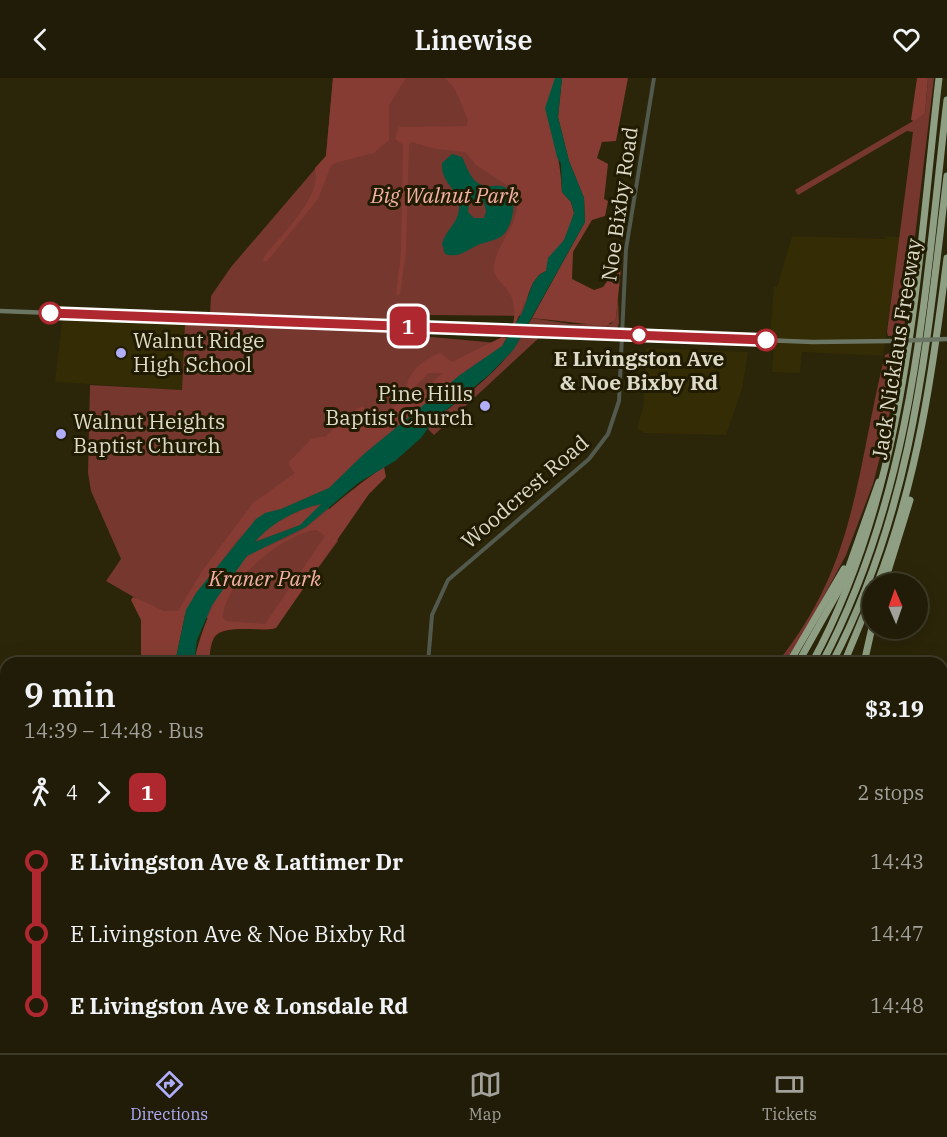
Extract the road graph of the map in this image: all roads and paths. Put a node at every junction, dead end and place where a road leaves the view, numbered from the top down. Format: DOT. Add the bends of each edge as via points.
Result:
graph roads {
  1 [pos="654,78"];
  2 [pos="939,78"];
  3 [pos="947,100"];
  4 [pos="947,176"];
  5 [pos="947,258"];
  6 [pos="0,311"];
  7 [pos="623,334"];
  8 [pos="947,339"];
  9 [pos="926,413"];
  10 [pos="887,457"];
  11 [pos="867,517"];
  12 [pos="881,573"];
  13 [pos="887,573"];
  14 [pos="862,620"];
  15 [pos="869,639"];
  16 [pos="428,657"];
  17 [pos="793,657"];
  18 [pos="801,657"];
  19 [pos="816,657"];
  20 [pos="825,657"];
  21 [pos="835,657"];
  22 [pos="845,657"];
  23 [pos="865,657"];
  1 -- 7 [label="street, Noe Bixby Road" via="626,249"];
  2 -- 10 [label="highway" via="905,360"];
  3 -- 20 [label="highway, Jack Nicklaus Freeway" via="913,380 899,454 869,560"];
  4 -- 21 [label="highway, Jack Nicklaus Freeway" via="921,388 907,462 873,570"];
  5 -- 9 [label="highway"];
  6 -- 7 [label="main road"];
  7 -- 8 [label="main road, bridge" via="813,342"];
  7 -- 16 [label="street, Woodcrest Road" via="618,409 604,441 584,464 450,577 432,615"];
  9 -- 12 [label="highway" via="906,498"];
  9 -- 13 [label="highway" via="927,426 915,479"];
  10 -- 11 [label="highway"];
  10 -- 19 [label="highway" via="871,526 848,591"];
  11 -- 17 [label="highway" via="840,578"];
  11 -- 18 [label="highway" via="844,581"];
  14 -- 22 [label="highway"];
  15 -- 23 [label="highway"];
}
